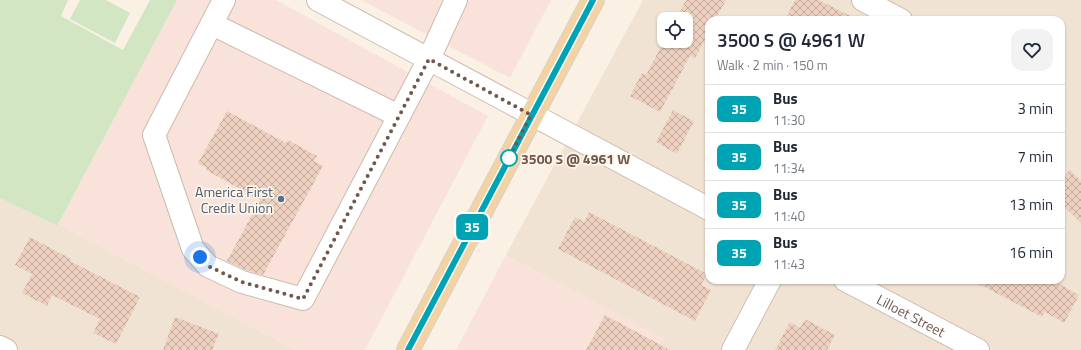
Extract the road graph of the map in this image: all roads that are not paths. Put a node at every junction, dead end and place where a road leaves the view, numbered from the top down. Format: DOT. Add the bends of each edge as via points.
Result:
graph roads {
  1 [pos="224,0"];
  2 [pos="318,0"];
  3 [pos="456,0"];
  4 [pos="593,0"];
  5 [pos="862,0"];
  6 [pos="893,16"];
  7 [pos="212,24"];
  8 [pos="429,59"];
  9 [pos="531,115"];
  10 [pos="399,116"];
  11 [pos="705,206"];
  12 [pos="768,284"];
  13 [pos="853,284"];
  14 [pos="0,347"];
  15 [pos="6,350"];
  16 [pos="408,350"];
  17 [pos="733,350"];
  18 [pos="978,350"];
  1 -- 7 [label="street"];
  2 -- 8 [label="street"];
  3 -- 8 [label="street"];
  4 -- 9 [label="main road"];
  5 -- 6 [label="street"];
  7 -- 10 [label="street"];
  7 -- 10 [label="street" via="154,135 193,249 208,266 242,282 303,299"];
  8 -- 9 [label="street"];
  8 -- 10 [label="street"];
  9 -- 11 [label="street"];
  9 -- 16 [label="main road"];
  12 -- 17 [label="street"];
  13 -- 18 [label="street, Lilloet Street"];
  14 -- 15 [label="street"];
}
